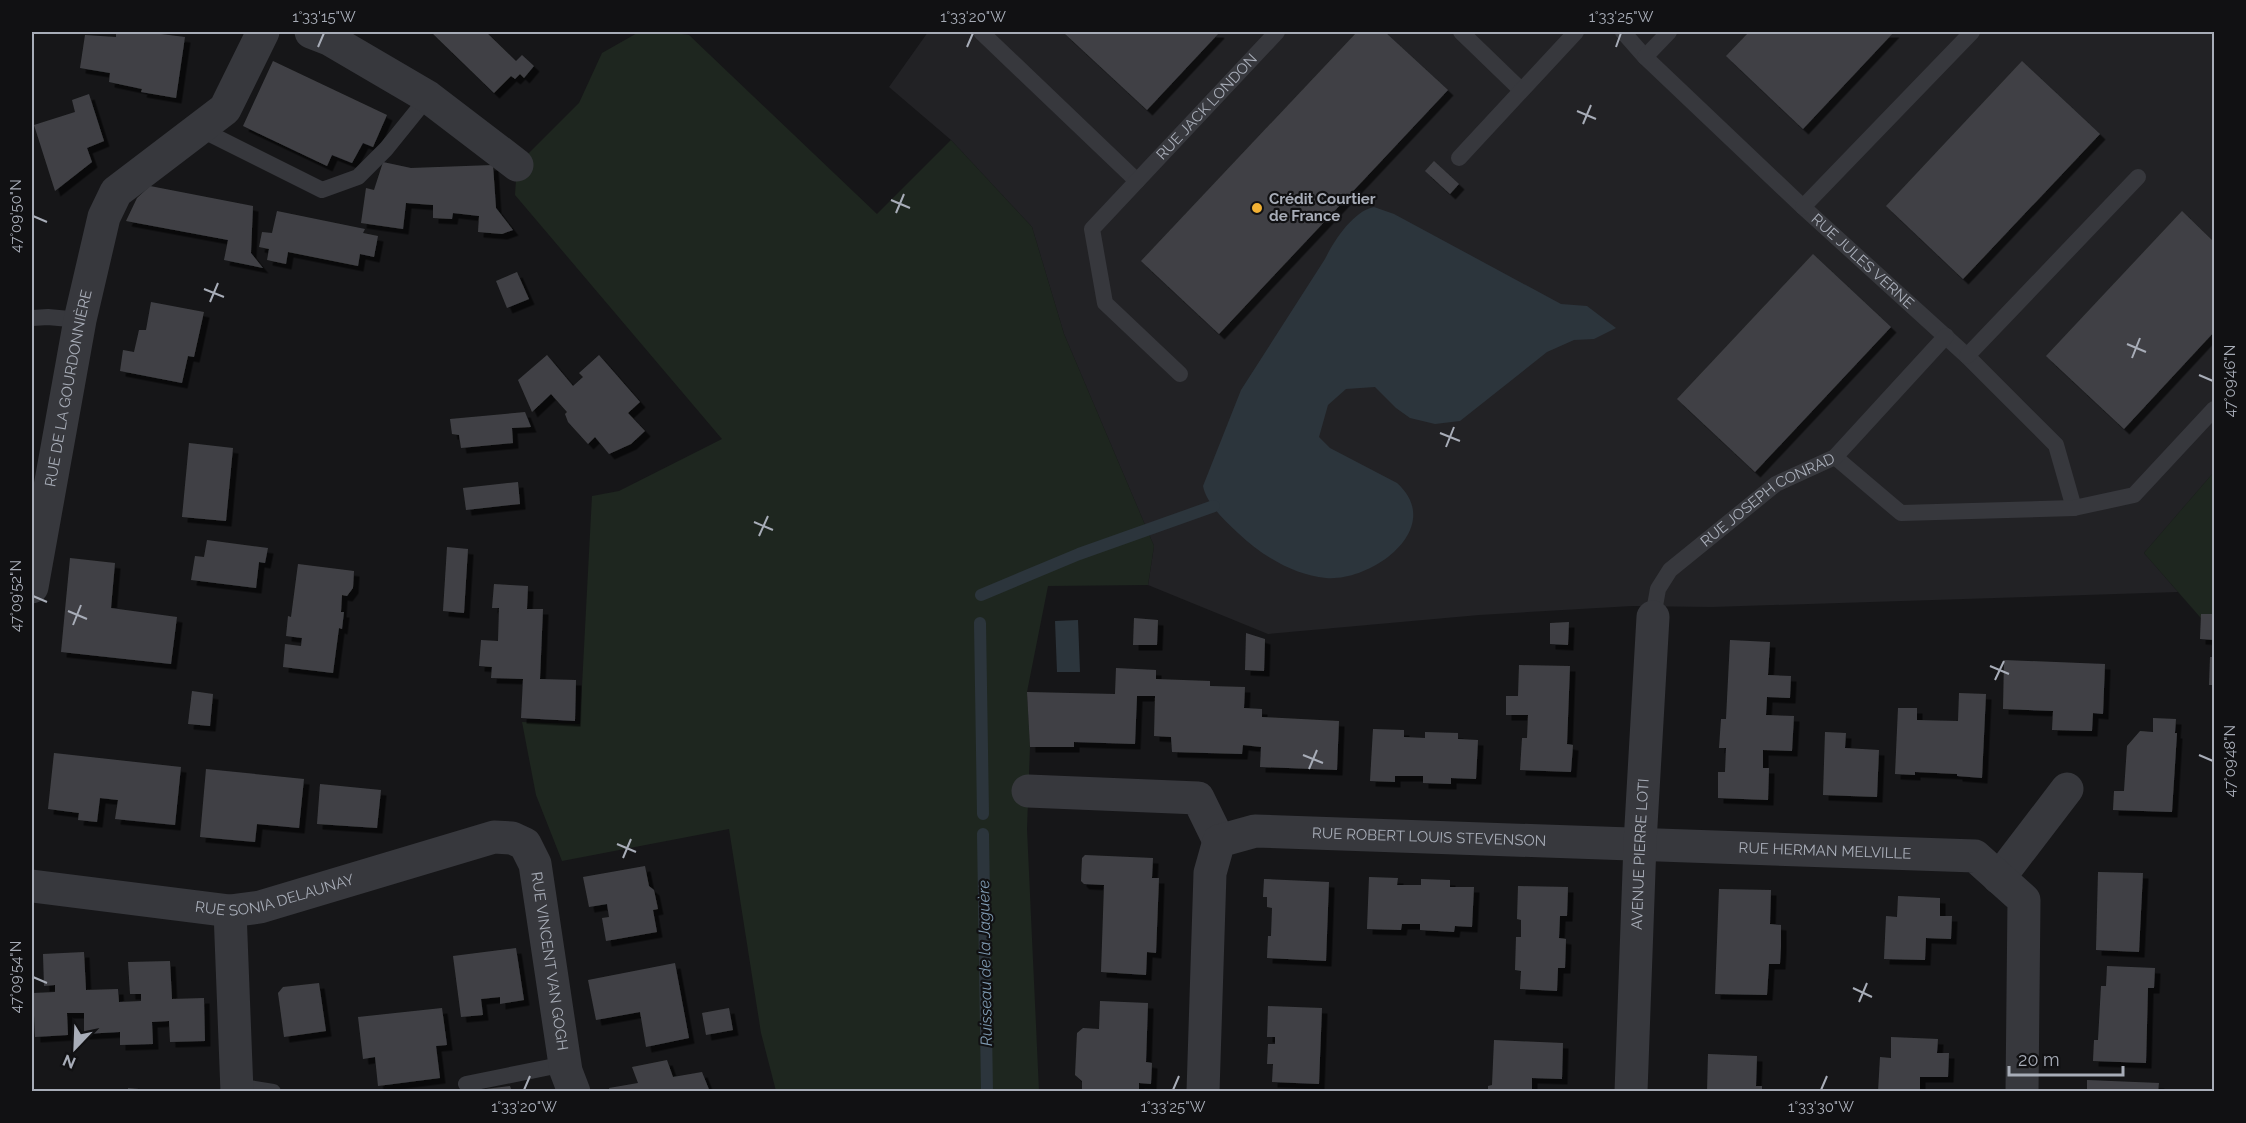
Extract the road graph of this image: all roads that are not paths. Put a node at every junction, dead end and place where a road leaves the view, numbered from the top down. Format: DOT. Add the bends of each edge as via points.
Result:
graph roads {
  1 [pos="263,32"];
  2 [pos="311,32"];
  3 [pos="981,32"];
  4 [pos="1276,32"];
  5 [pos="1461,32"];
  6 [pos="1576,32"];
  7 [pos="1623,32"];
  8 [pos="1669,32"];
  9 [pos="1972,32"];
  10 [pos="1645,57"];
  11 [pos="1521,90"];
  12 [pos="428,97"];
  13 [pos="200,129"];
  14 [pos="1459,158"];
  15 [pos="517,165"];
  16 [pos="2138,177"];
  17 [pos="1137,181"];
  18 [pos="1803,207"];
  19 [pos="32,318"];
  20 [pos="80,320"];
  21 [pos="1946,336"];
  22 [pos="1967,356"];
  23 [pos="1180,374"];
  24 [pos="2214,409"];
  25 [pos="1835,456"];
  26 [pos="2074,508"];
  27 [pos="32,586"];
  28 [pos="1653,617"];
  29 [pos="2067,789"];
  30 [pos="1028,790"];
  31 [pos="512,838"];
  32 [pos="1220,841"];
  33 [pos="1640,843"];
  34 [pos="1999,878"];
  35 [pos="32,886"];
  36 [pos="230,911"];
  37 [pos="569,1078"];
  38 [pos="466,1084"];
  39 [pos="237,1089"];
  40 [pos="273,1092"];
  41 [pos="1203,1092"];
  42 [pos="1631,1092"];
  43 [pos="2022,1092"];
  1 -- 13 [label="street" via="225,109"];
  2 -- 12 [label="street"];
  3 -- 17 [label="lane"];
  4 -- 17 [label="lane, RUE JACK LONDON"];
  5 -- 11 [label="lane"];
  6 -- 11 [label="lane"];
  7 -- 10 [label="lane"];
  8 -- 10 [label="lane"];
  9 -- 18 [label="lane"];
  10 -- 18 [label="lane, RUE JULES VERNE"];
  11 -- 14 [label="lane"];
  12 -- 13 [label="lane" via="358,177 322,190"];
  12 -- 15 [label="street"];
  13 -- 20 [label="street, RUE DE LA GOURDONNIÈRE" via="116,192 104,217"];
  16 -- 22 [label="lane"];
  17 -- 23 [label="lane, RUE JACK LONDON" via="1092,229 1105,303"];
  18 -- 21 [label="lane, RUE JULES VERNE"];
  19 -- 20 [label="lane"];
  20 -- 27 [label="street, RUE DE LA GOURDONNIÈRE"];
  21 -- 22 [label="lane, RUE JULES VERNE"];
  21 -- 25 [label="lane, RUE JOSEPH CONRAD"];
  22 -- 26 [label="lane, RUE JULES VERNE" via="2056,445"];
  24 -- 26 [label="lane" via="2134,495"];
  25 -- 26 [label="lane" via="1901,513"];
  25 -- 28 [label="lane, RUE JOSEPH CONRAD" via="1776,484 1670,570 1658,589"];
  28 -- 33 [label="street, AVENUE PIERRE LOTI"];
  29 -- 34 [label="street"];
  30 -- 32 [label="street" via="1198,798"];
  31 -- 36 [label="street, RUE SONIA DELAUNAY" via="494,837 260,907"];
  31 -- 37 [label="street, RUE VINCENT VAN GOGH" via="525,844 535,864"];
  32 -- 33 [label="street, RUE ROBERT LOUIS STEVENSON" via="1255,831"];
  32 -- 41 [label="street" via="1210,873"];
  33 -- 34 [label="street, RUE HERMAN MELVILLE" via="1975,856"];
  33 -- 42 [label="street, AVENUE PIERRE LOTI"];
  34 -- 43 [label="street, RUE HERMAN MELVILLE" via="2024,900"];
  35 -- 36 [label="street, RUE SONIA DELAUNAY"];
  36 -- 39 [label="street"];
  37 -- 38 [label="lane"];
  39 -- 40 [label="lane"];
}
